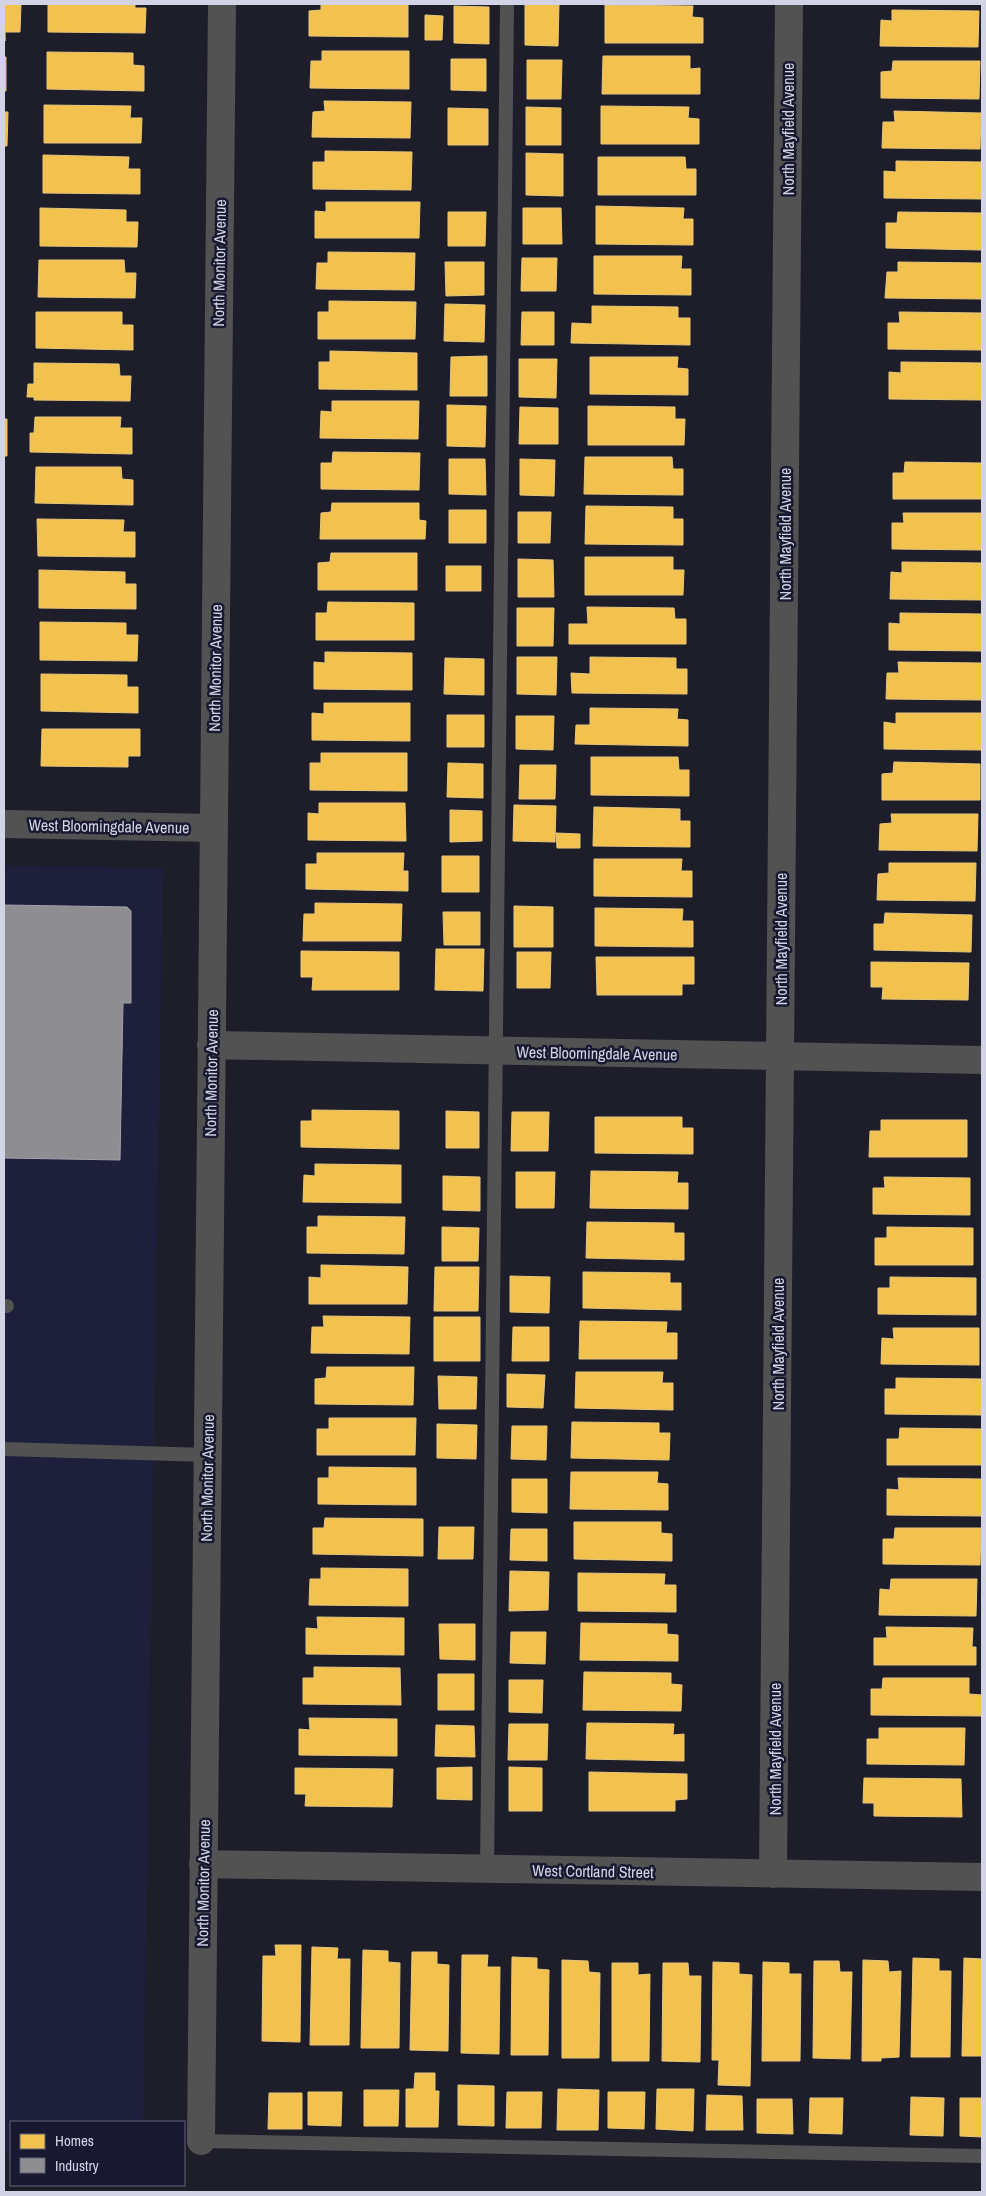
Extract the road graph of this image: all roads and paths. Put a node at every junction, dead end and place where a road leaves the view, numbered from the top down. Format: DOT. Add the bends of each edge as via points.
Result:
graph roads {
  1 [pos="222,4"];
  2 [pos="507,4"];
  3 [pos="789,4"];
  4 [pos="4,824"];
  5 [pos="214,828"];
  6 [pos="211,1045"];
  7 [pos="496,1051"];
  8 [pos="780,1056"];
  9 [pos="982,1060"];
  10 [pos="4,1449"];
  11 [pos="208,1455"];
  12 [pos="203,1864"];
  13 [pos="487,1869"];
  14 [pos="774,1874"];
  15 [pos="982,1877"];
  16 [pos="201,2142"];
  17 [pos="982,2156"];
  1 -- 5 [label="street, North Monitor Avenue"];
  2 -- 7 [label="lane"];
  3 -- 8 [label="street, North Mayfield Avenue"];
  4 -- 5 [label="street, West Bloomingdale Avenue"];
  5 -- 6 [label="street, North Monitor Avenue"];
  6 -- 7 [label="street, West Bloomingdale Avenue"];
  6 -- 11 [label="street, North Monitor Avenue"];
  7 -- 8 [label="street, West Bloomingdale Avenue"];
  7 -- 13 [label="lane"];
  8 -- 9 [label="street, West Bloomingdale Avenue"];
  8 -- 14 [label="street, North Mayfield Avenue"];
  10 -- 11 [label="lane"];
  11 -- 12 [label="street, North Monitor Avenue"];
  12 -- 13 [label="street, West Cortland Street"];
  12 -- 16 [label="street, North Monitor Avenue"];
  13 -- 14 [label="street, West Cortland Street"];
  14 -- 15 [label="street, West Cortland Street"];
  16 -- 17 [label="lane"];
}
